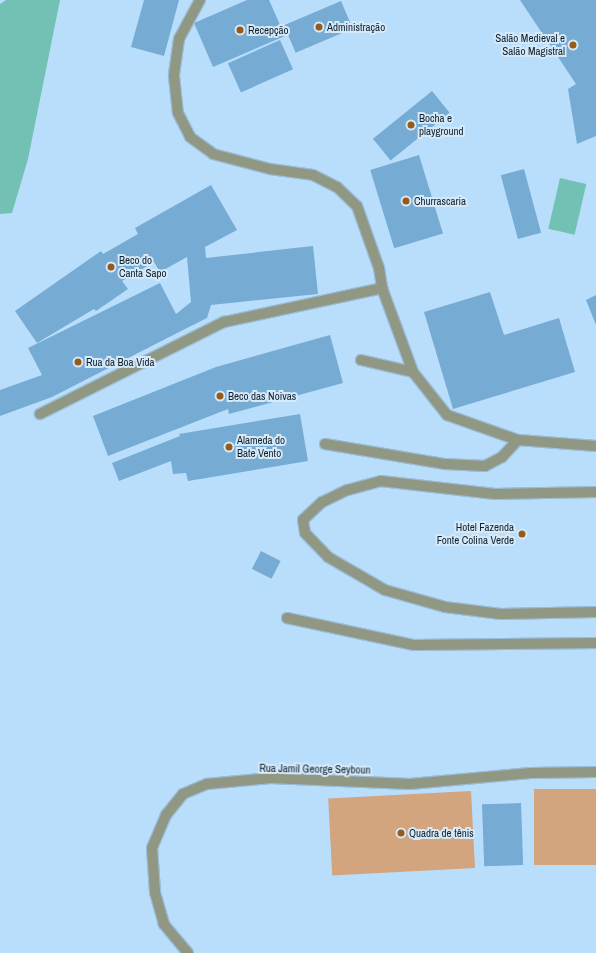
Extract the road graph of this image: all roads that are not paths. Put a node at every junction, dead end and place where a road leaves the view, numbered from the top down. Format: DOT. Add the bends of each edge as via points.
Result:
graph roads {
  1 [pos="200,0"];
  2 [pos="382,288"];
  3 [pos="361,360"];
  4 [pos="412,372"];
  5 [pos="40,414"];
  6 [pos="518,440"];
  7 [pos="325,444"];
  8 [pos="596,446"];
  9 [pos="596,492"];
  10 [pos="596,612"];
  11 [pos="287,618"];
  12 [pos="596,643"];
  13 [pos="596,772"];
  14 [pos="188,953"];
  1 -- 2 [label="lane" via="179,39 174,76 178,113 190,137 213,154 270,169 313,175 337,187 357,206 379,268"];
  2 -- 4 [label="lane"];
  2 -- 5 [label="lane" via="224,322"];
  3 -- 4 [label="lane"];
  4 -- 6 [label="lane" via="447,415"];
  6 -- 7 [label="lane" via="502,457 485,466 445,464"];
  6 -- 8 [label="lane"];
  9 -- 10 [label="lane" via="495,494 381,481 347,490 322,502 303,520 305,533 328,557 385,590 445,607 501,614"];
  11 -- 12 [label="lane" via="414,645"];
  13 -- 14 [label="lane, Rua Jamil George Seyboun" via="531,773 410,784 271,778 207,784 183,794 166,815 152,848 155,892 164,924"];
}
